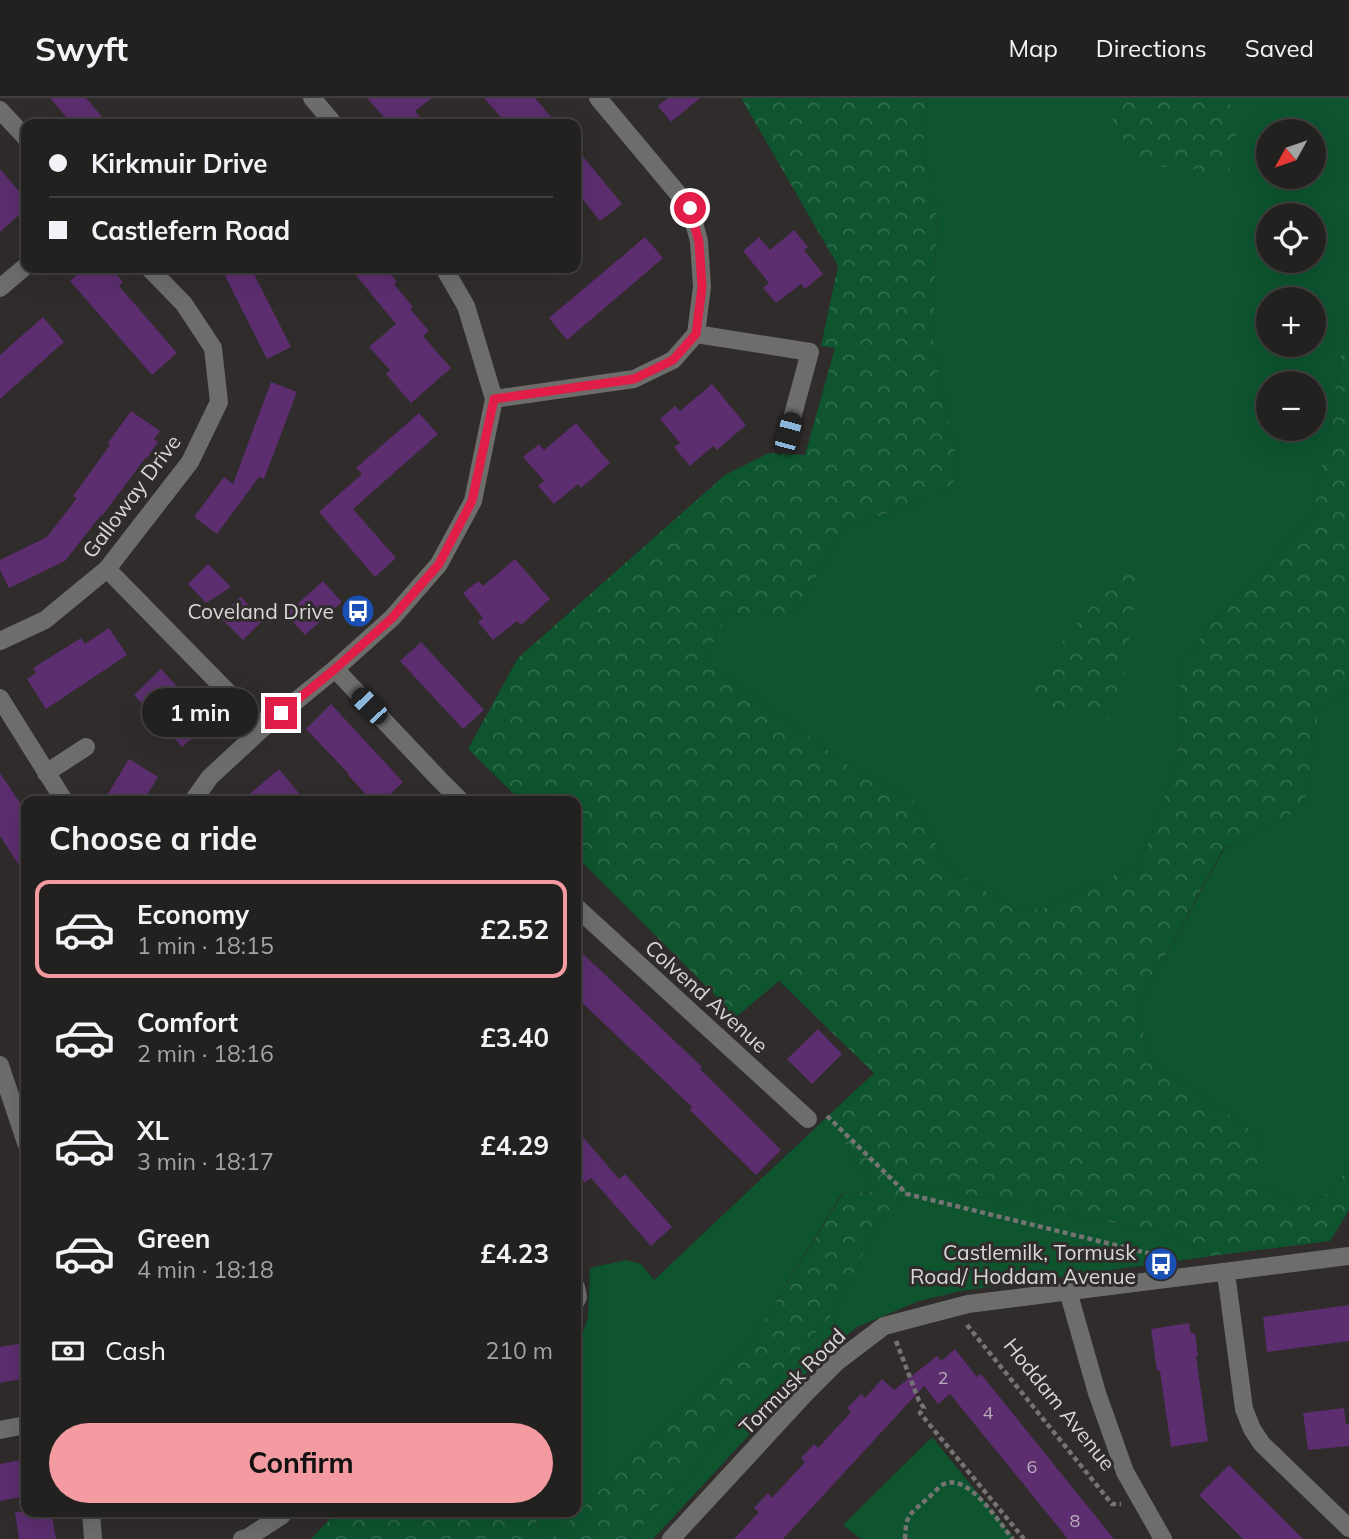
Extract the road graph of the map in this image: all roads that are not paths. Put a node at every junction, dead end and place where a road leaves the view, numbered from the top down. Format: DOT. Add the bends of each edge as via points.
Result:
graph roads {
  1 [pos="312,98"];
  2 [pos="598,98"];
  3 [pos="0,110"];
  4 [pos="330,119"];
  5 [pos="21,133"];
  6 [pos="21,270"];
  7 [pos="154,273"];
  8 [pos="447,273"];
  9 [pos="0,288"];
  10 [pos="696,334"];
  11 [pos="494,399"];
  12 [pos="788,433"];
  13 [pos="107,569"];
  14 [pos="0,641"];
  15 [pos="335,669"];
  16 [pos="0,698"];
  17 [pos="262,728"];
  18 [pos="86,747"];
  19 [pos="46,773"];
  20 [pos="61,796"];
  21 [pos="196,796"];
  22 [pos="456,796"];
  23 [pos="581,912"];
  24 [pos="0,1065"];
  25 [pos="808,1119"];
  26 [pos="21,1128"];
  27 [pos="1349,1256"];
  28 [pos="1226,1273"];
  29 [pos="1068,1291"];
  30 [pos="21,1426"];
  31 [pos="0,1430"];
  32 [pos="1342,1509"];
  33 [pos="92,1517"];
  34 [pos="277,1517"];
  35 [pos="1349,1528"];
  36 [pos="93,1539"];
  37 [pos="242,1539"];
  38 [pos="671,1539"];
  39 [pos="1163,1539"];
  1 -- 4 [label="street"];
  2 -- 10 [label="street" via="690,208 699,242 702,287"];
  3 -- 5 [label="street"];
  6 -- 9 [label="street"];
  7 -- 13 [label="street, Galloway Drive" via="184,304 213,348 219,402 190,462"];
  8 -- 11 [label="street" via="466,306"];
  10 -- 11 [label="street" via="673,360 634,379"];
  10 -- 12 [label="street" via="810,352"];
  11 -- 15 [label="street" via="472,501 439,564 392,618"];
  13 -- 14 [label="street, Galloway Drive" via="44,620"];
  13 -- 17 [label="street"];
  15 -- 17 [label="street"];
  15 -- 22 [label="street"];
  16 -- 19 [label="street"];
  17 -- 21 [label="street"];
  18 -- 19 [label="street"];
  19 -- 20 [label="street"];
  23 -- 25 [label="street, Colvend Avenue"];
  24 -- 26 [label="street"];
  27 -- 28 [label="street, Tormusk Road"];
  28 -- 29 [label="street, Tormusk Road"];
  28 -- 32 [label="street" via="1244,1409 1252,1429 1262,1444"];
  29 -- 38 [label="street, Tormusk Road" via="968,1304 884,1326 830,1369"];
  29 -- 39 [label="street, Hoddam Avenue" via="1125,1472"];
  30 -- 31 [label="street"];
  32 -- 35 [label="street"];
  33 -- 36 [label="street"];
  34 -- 37 [label="street"];
}
